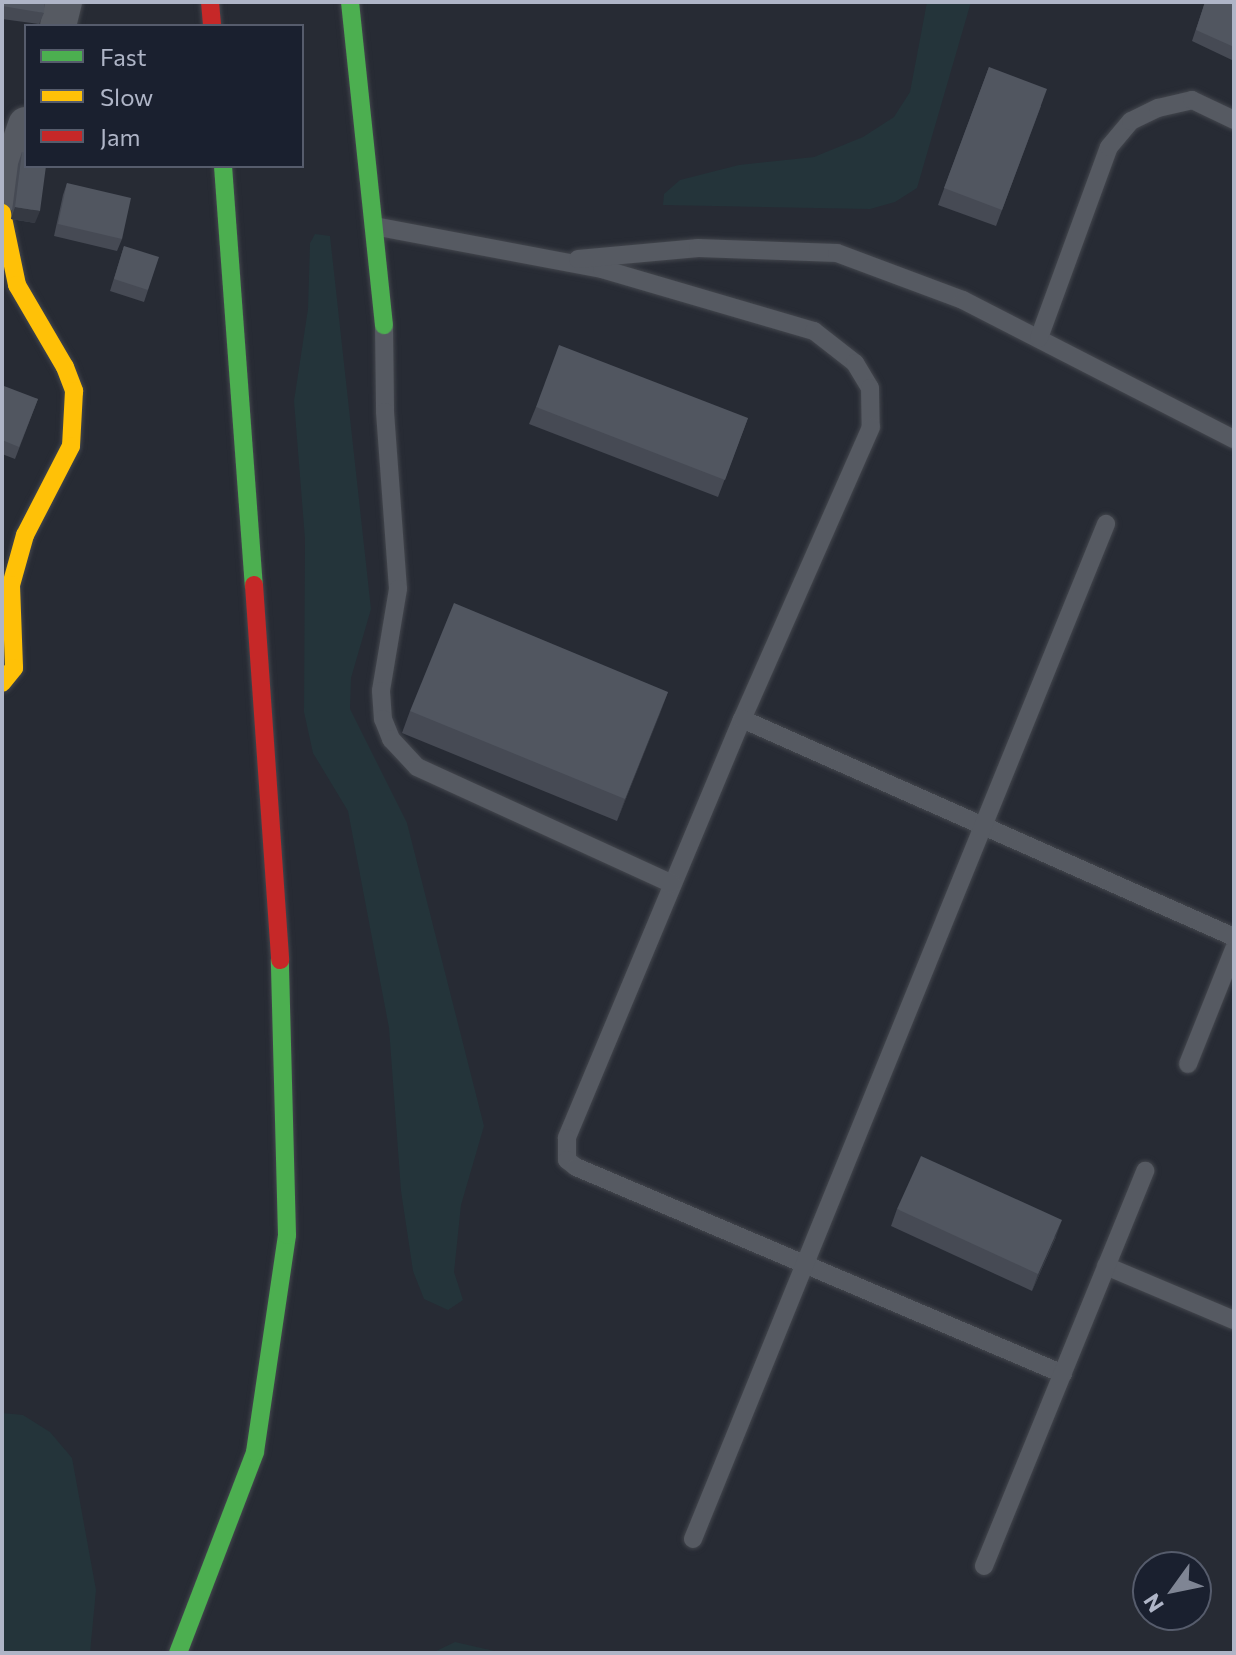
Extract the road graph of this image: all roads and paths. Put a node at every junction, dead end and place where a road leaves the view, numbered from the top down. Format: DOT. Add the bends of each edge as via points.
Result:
graph roads {
  1 [pos="64,2"];
  2 [pos="210,2"];
  3 [pos="350,2"];
  4 [pos="58,24"];
  5 [pos="212,24"];
  6 [pos="1234,120"];
  7 [pos="24,131"];
  8 [pos="223,168"];
  9 [pos="2,195"];
  10 [pos="2,213"];
  11 [pos="374,226"];
  12 [pos="555,261"];
  13 [pos="384,325"];
  14 [pos="1039,338"];
  15 [pos="1234,439"];
  16 [pos="1106,524"];
  17 [pos="2,683"];
  18 [pos="742,719"];
  19 [pos="984,826"];
  20 [pos="673,884"];
  21 [pos="1234,937"];
  22 [pos="1234,949"];
  23 [pos="1188,1064"];
  24 [pos="1145,1171"];
  25 [pos="806,1263"];
  26 [pos="1106,1266"];
  27 [pos="1234,1320"];
  28 [pos="1063,1374"];
  29 [pos="693,1539"];
  30 [pos="984,1566"];
  31 [pos="178,1653"];
  1 -- 4 [label="street"];
  2 -- 5 [label="street"];
  3 -- 11 [label="street"];
  6 -- 14 [label="lane" via="1192,100 1131,121 1109,147"];
  7 -- 9 [label="street"];
  8 -- 31 [label="street" via="278,903 287,1235 255,1452"];
  10 -- 17 [label="street" via="17,285 74,391 71,446 25,535 11,585 14,668"];
  11 -- 12 [label="lane"];
  11 -- 13 [label="street"];
  12 -- 14 [label="lane" via="698,248 837,253 963,300"];
  12 -- 18 [label="lane" via="602,269 814,331 855,363 870,388 871,427"];
  13 -- 20 [label="lane" via="398,589 381,691 391,739 417,767"];
  14 -- 15 [label="lane"];
  16 -- 19 [label="lane"];
  18 -- 19 [label="lane"];
  18 -- 20 [label="lane"];
  19 -- 21 [label="lane"];
  19 -- 25 [label="lane"];
  20 -- 25 [label="lane" via="567,1138 567,1160"];
  22 -- 23 [label="lane"];
  24 -- 26 [label="lane"];
  25 -- 28 [label="lane"];
  25 -- 29 [label="lane"];
  26 -- 27 [label="lane"];
  26 -- 28 [label="lane"];
  28 -- 30 [label="lane"];
}
